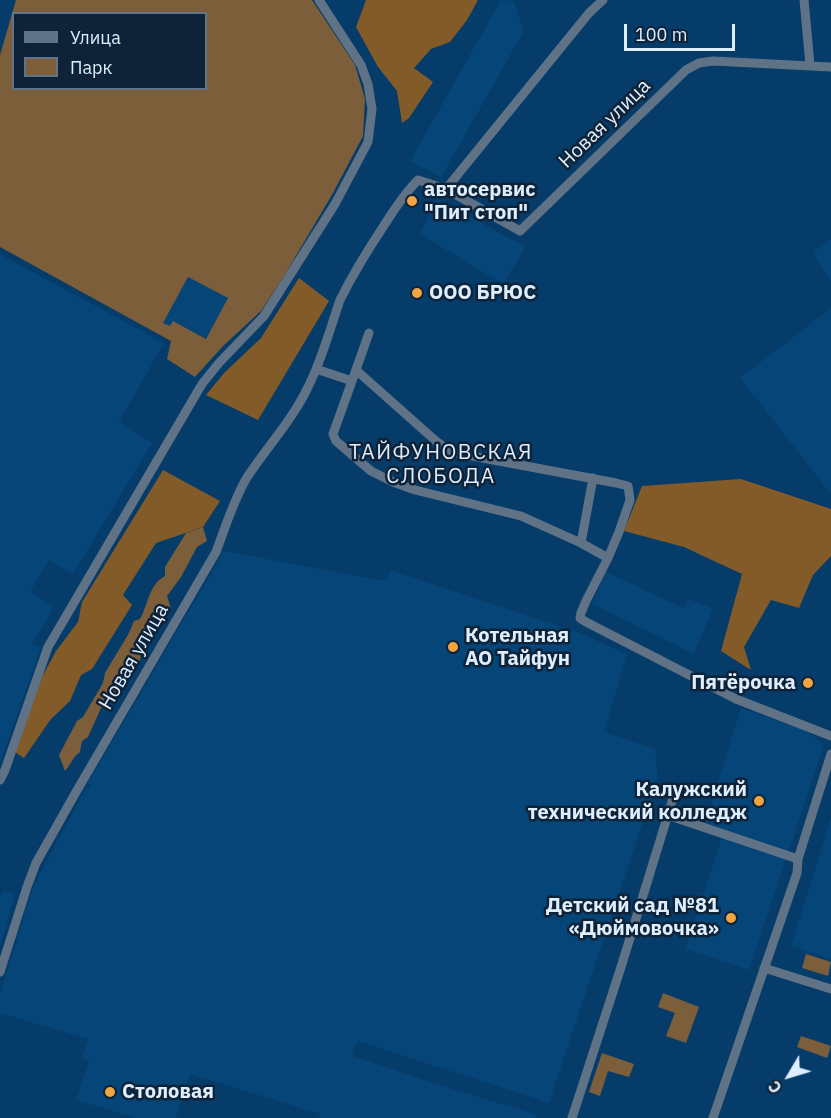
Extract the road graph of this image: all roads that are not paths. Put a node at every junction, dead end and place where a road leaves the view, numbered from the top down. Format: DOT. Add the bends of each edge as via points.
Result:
graph roads {
  1 [pos="319,0"];
  2 [pos="603,0"];
  3 [pos="804,0"];
  4 [pos="810,65"];
  5 [pos="831,67"];
  6 [pos="446,189"];
  7 [pos="369,333"];
  8 [pos="316,369"];
  9 [pos="356,370"];
  10 [pos="352,381"];
  11 [pos="593,478"];
  12 [pos="581,543"];
  13 [pos="608,558"];
  14 [pos="831,736"];
  15 [pos="831,754"];
  16 [pos="0,780"];
  17 [pos="674,795"];
  18 [pos="667,816"];
  19 [pos="798,859"];
  20 [pos="764,968"];
  21 [pos="0,972"];
  22 [pos="831,988"];
  23 [pos="572,1118"];
  24 [pos="713,1118"];
  1 -- 16 [label="street" via="361,65 368,84 372,109 368,142 335,204 264,316 202,384 48,647"];
  2 -- 6 [label="street"];
  3 -- 4 [label="street"];
  4 -- 5 [label="street, Новая улица"];
  4 -- 6 [label="street, Новая улица" via="713,62 699,63 686,70 520,231"];
  6 -- 8 [label="street, Новая улица" via="418,180 408,189 345,289"];
  7 -- 9 [label="street"];
  8 -- 10 [label="street"];
  8 -- 21 [label="street, Новая улица" via="292,414 245,482 216,552 36,863"];
  9 -- 10 [label="street"];
  9 -- 11 [label="street" via="451,452"];
  10 -- 12 [label="street" via="333,434 371,471 415,490 521,516"];
  11 -- 12 [label="street"];
  11 -- 13 [label="street" via="628,486 630,500"];
  12 -- 13 [label="street"];
  13 -- 14 [label="street" via="581,613 585,622 736,699"];
  15 -- 19 [label="street"];
  17 -- 18 [label="street"];
  18 -- 19 [label="street"];
  18 -- 23 [label="street"];
  19 -- 20 [label="street" via="797,873"];
  20 -- 22 [label="street"];
  20 -- 24 [label="street"];
}
